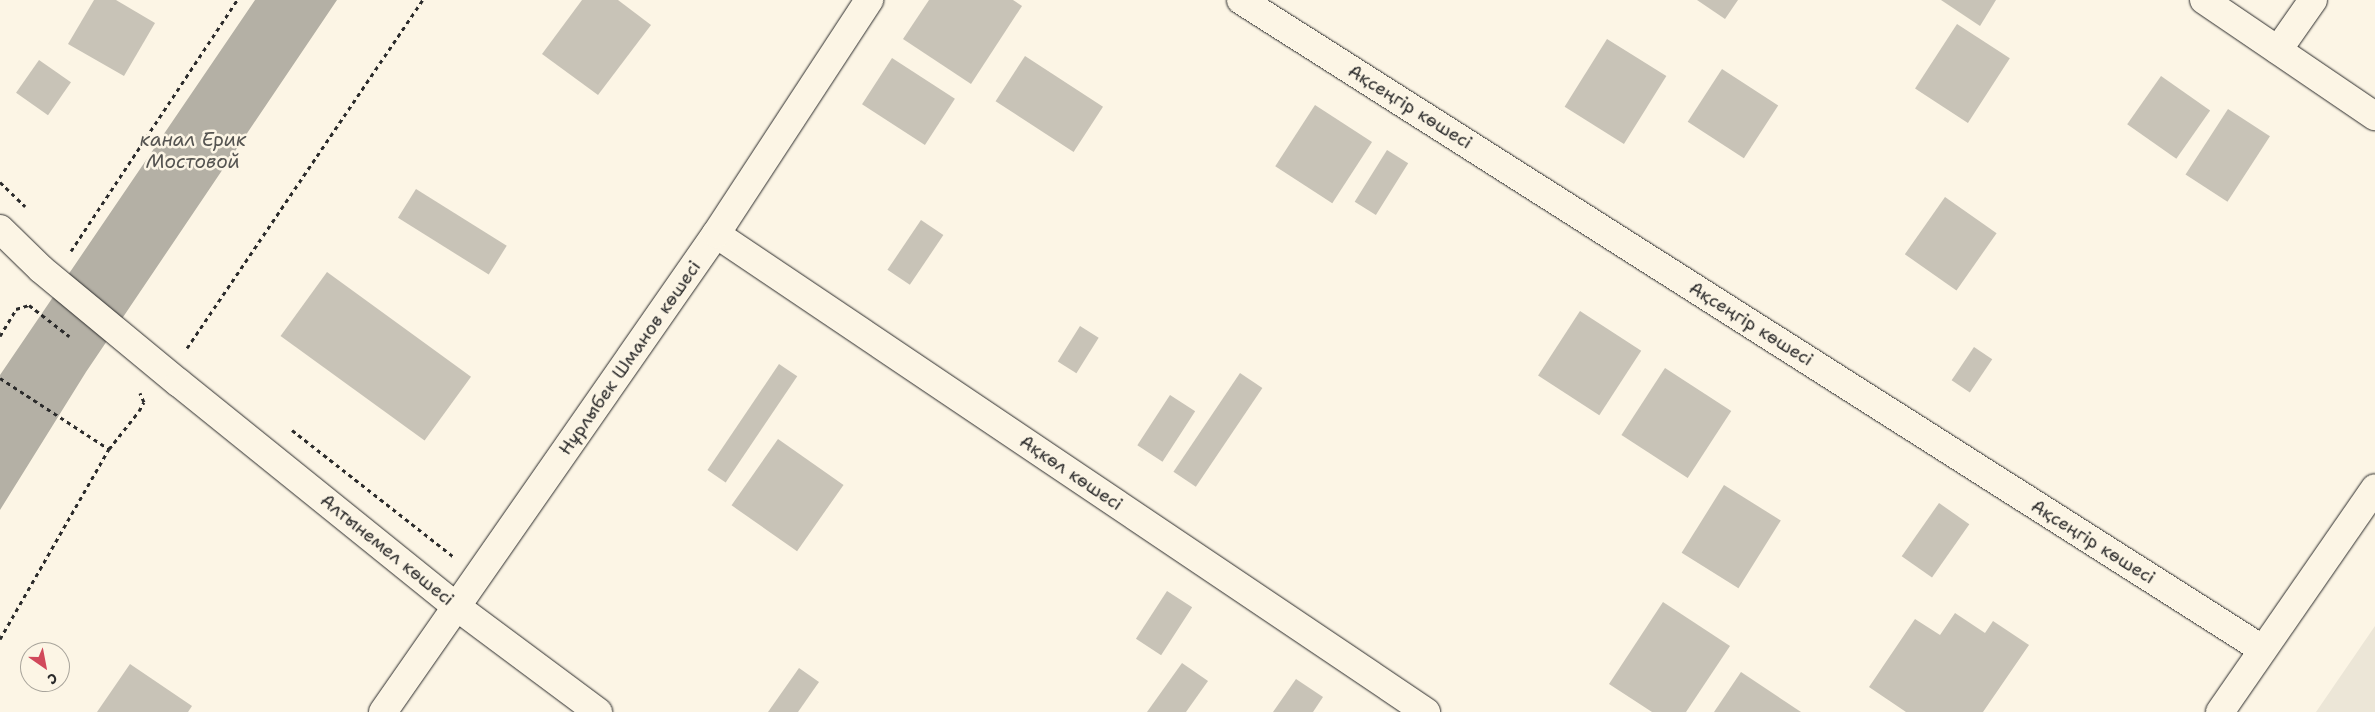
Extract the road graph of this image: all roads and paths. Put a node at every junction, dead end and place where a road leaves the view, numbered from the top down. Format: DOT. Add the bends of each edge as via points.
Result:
graph roads {
  1 [pos="236,0"];
  2 [pos="423,0"];
  3 [pos="869,0"];
  4 [pos="1241,0"];
  5 [pos="2204,0"];
  6 [pos="2313,0"];
  7 [pos="2278,50"];
  8 [pos="2375,116"];
  9 [pos="0,229"];
  10 [pos="716,234"];
  11 [pos="73,253"];
  12 [pos="29,305"];
  13 [pos="0,336"];
  14 [pos="181,343"];
  15 [pos="186,348"];
  16 [pos="194,354"];
  17 [pos="0,378"];
  18 [pos="140,391"];
  19 [pos="287,426"];
  20 [pos="109,449"];
  21 [pos="2375,488"];
  22 [pos="479,576"];
  23 [pos="457,607"];
  24 [pos="0,639"];
  25 [pos="2262,649"];
  26 [pos="383,712"];
  27 [pos="598,712"];
  28 [pos="1426,712"];
  29 [pos="2220,712"];
  1 -- 11 [label="path" via="70,250"];
  2 -- 15 [label="path"];
  3 -- 10 [label="street, Нұрлыбек Шманов көшесі"];
  4 -- 25 [label="street, Ақсеңгір көшесі"];
  5 -- 7 [label="street"];
  6 -- 7 [label="street"];
  7 -- 8 [label="street"];
  9 -- 23 [label="street, Алтынемел көшесі" via="41,269"];
  10 -- 22 [label="street, Нұрлыбек Шманов көшесі"];
  10 -- 28 [label="street, Ақкөл көшесі"];
  12 -- 13 [label="path" via="16,309"];
  14 -- 15 [label="path"];
  15 -- 16 [label="path"];
  17 -- 20 [label="path"];
  18 -- 20 [label="path" via="144,402"];
  19 -- 22 [label="path"];
  20 -- 24 [label="path"];
  21 -- 25 [label="street"];
  22 -- 23 [label="street, Нұрлыбек Шманов көшесі"];
  23 -- 26 [label="street, Нұрлыбек Шманов көшесі"];
  23 -- 27 [label="street, Алтынемел көшесі"];
  25 -- 29 [label="street"];
}
